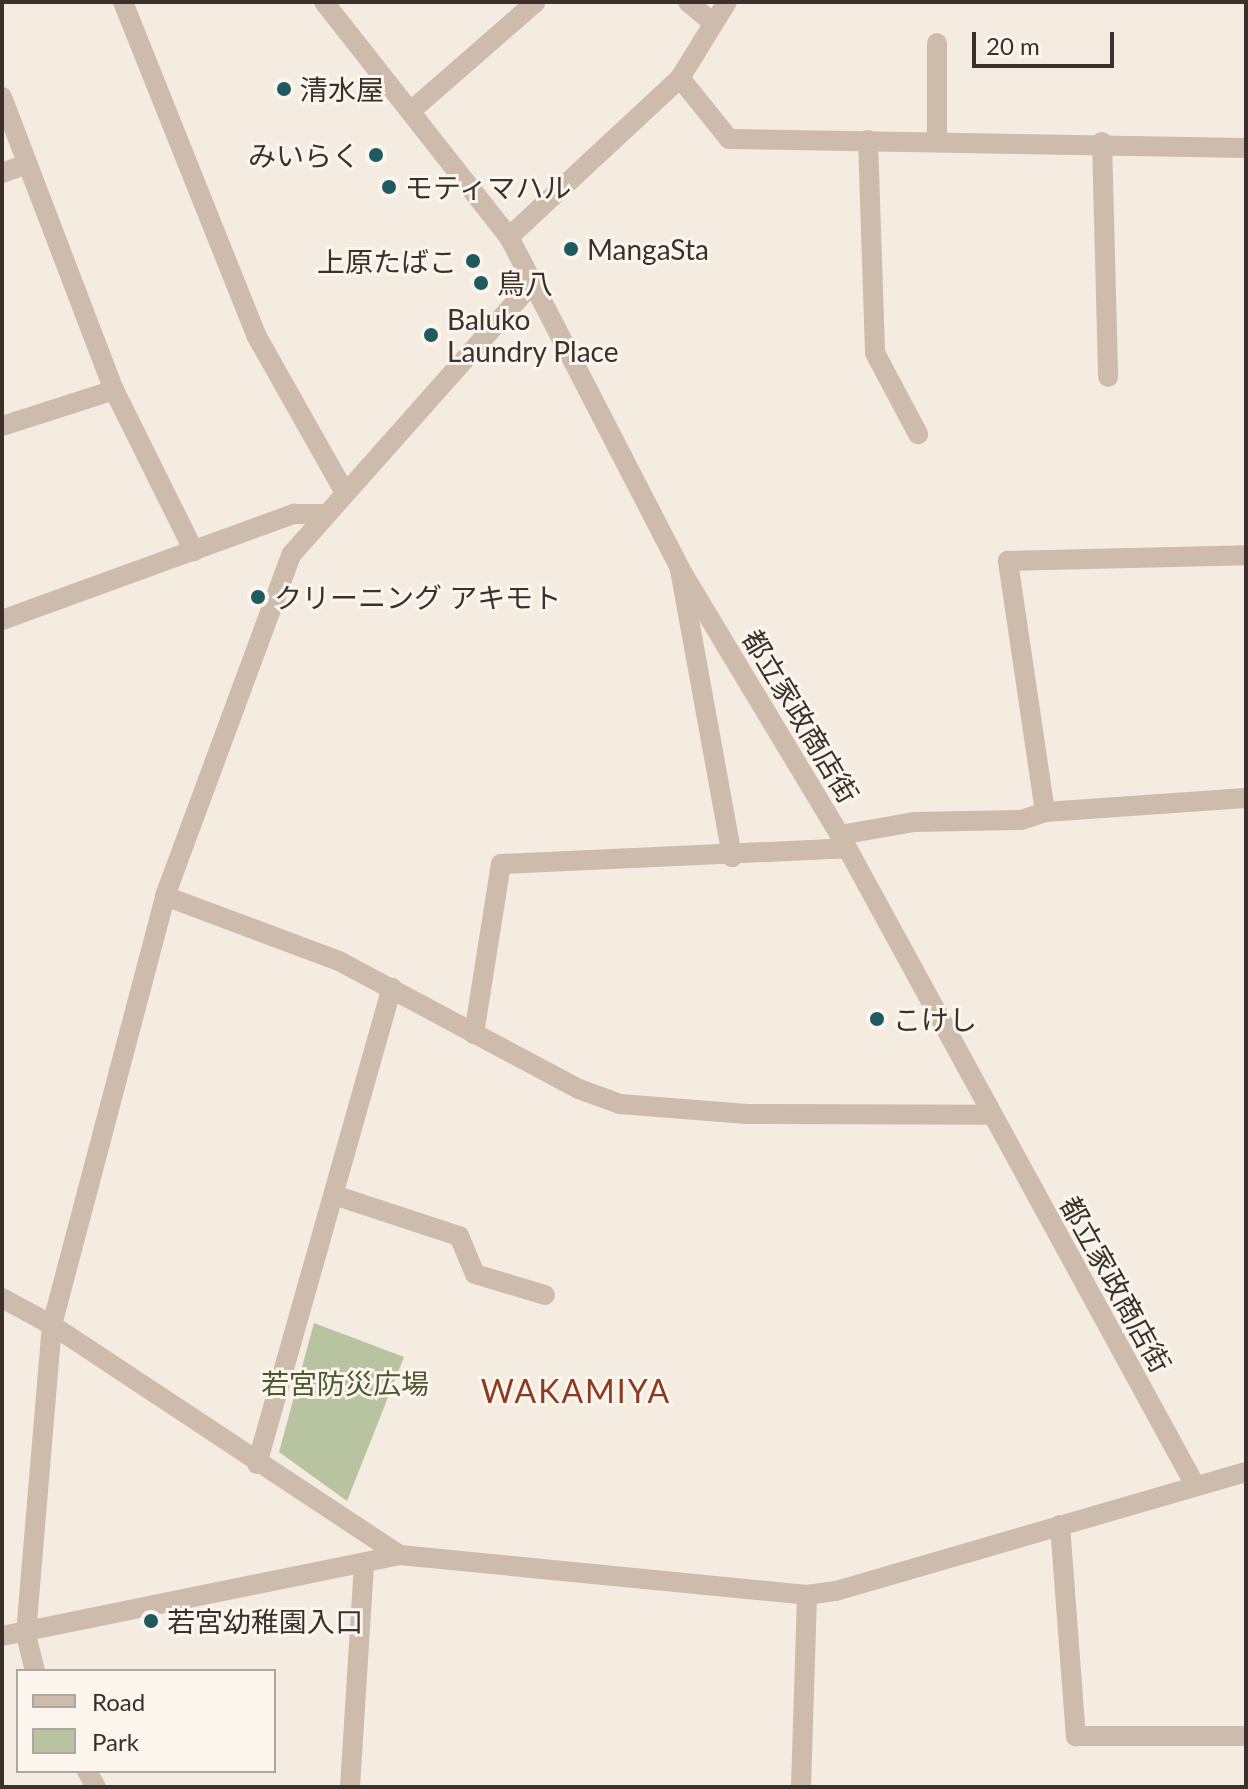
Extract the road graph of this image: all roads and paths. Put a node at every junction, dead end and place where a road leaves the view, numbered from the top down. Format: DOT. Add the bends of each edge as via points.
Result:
graph roads {
  1 [pos="123,2"];
  2 [pos="324,2"];
  3 [pos="536,2"];
  4 [pos="688,2"];
  5 [pos="727,2"];
  6 [pos="712,22"];
  7 [pos="937,43"];
  8 [pos="680,78"];
  9 [pos="2,97"];
  10 [pos="412,110"];
  11 [pos="868,140"];
  12 [pos="937,140"];
  13 [pos="1102,142"];
  14 [pos="1246,148"];
  15 [pos="27,164"];
  16 [pos="2,173"];
  17 [pos="509,237"];
  18 [pos="531,285"];
  19 [pos="1108,377"];
  20 [pos="114,390"];
  21 [pos="2,426"];
  22 [pos="918,434"];
  23 [pos="345,493"];
  24 [pos="324,514"];
  25 [pos="194,551"];
  26 [pos="1246,555"];
  27 [pos="680,569"];
  28 [pos="2,620"];
  29 [pos="1246,798"];
  30 [pos="1045,812"];
  31 [pos="843,841"];
  32 [pos="732,857"];
  33 [pos="165,896"];
  34 [pos="392,988"];
  35 [pos="474,1034"];
  36 [pos="992,1115"];
  37 [pos="334,1195"];
  38 [pos="545,1295"];
  39 [pos="2,1298"];
  40 [pos="52,1325"];
  41 [pos="257,1464"];
  42 [pos="1246,1472"];
  43 [pos="1195,1485"];
  44 [pos="1060,1525"];
  45 [pos="400,1555"];
  46 [pos="364,1562"];
  47 [pos="807,1595"];
  48 [pos="26,1634"];
  49 [pos="2,1636"];
  50 [pos="35,1669"];
  51 [pos="1246,1736"];
  52 [pos="350,1787"];
  53 [pos="801,1787"];
  1 -- 23 [label="street" via="256,335"];
  2 -- 10 [label="street, 都立家政商店街"];
  3 -- 10 [label="street"];
  4 -- 6 [label="street"];
  5 -- 6 [label="street"];
  6 -- 8 [label="street"];
  7 -- 12 [label="street"];
  8 -- 11 [label="street" via="729,139"];
  8 -- 17 [label="street"];
  9 -- 15 [label="street"];
  10 -- 17 [label="street, 都立家政商店街"];
  11 -- 12 [label="street"];
  11 -- 22 [label="street" via="875,353"];
  12 -- 13 [label="street"];
  13 -- 14 [label="street"];
  13 -- 19 [label="street"];
  15 -- 16 [label="street"];
  15 -- 20 [label="street"];
  17 -- 18 [label="street, 都立家政商店街"];
  18 -- 23 [label="street"];
  18 -- 27 [label="street, 都立家政商店街"];
  20 -- 21 [label="street"];
  20 -- 25 [label="street"];
  23 -- 24 [label="street"];
  24 -- 25 [label="street" via="294,514"];
  24 -- 33 [label="street" via="291,555"];
  25 -- 28 [label="street"];
  26 -- 30 [label="street" via="1008,561"];
  27 -- 31 [label="street, 都立家政商店街"];
  27 -- 32 [label="street"];
  29 -- 30 [label="street"];
  30 -- 31 [label="street" via="1021,820 914,822"];
  31 -- 32 [label="street"];
  31 -- 36 [label="street, 都立家政商店街"];
  32 -- 35 [label="street" via="716,852 501,864"];
  33 -- 34 [label="street" via="339,961"];
  33 -- 40 [label="street"];
  34 -- 35 [label="street"];
  34 -- 37 [label="street"];
  35 -- 36 [label="street" via="579,1089 620,1104 747,1114"];
  36 -- 43 [label="street, 都立家政商店街"];
  37 -- 38 [label="street" via="459,1236 475,1274"];
  37 -- 41 [label="street"];
  39 -- 40 [label="street"];
  40 -- 41 [label="street"];
  40 -- 48 [label="street"];
  41 -- 45 [label="street"];
  42 -- 43 [label="street"];
  43 -- 44 [label="street"];
  44 -- 47 [label="street"];
  44 -- 51 [label="street" via="1076,1736"];
  45 -- 46 [label="street"];
  45 -- 47 [label="street"];
  46 -- 48 [label="street"];
  46 -- 52 [label="street"];
  47 -- 53 [label="street"];
  48 -- 49 [label="street"];
  48 -- 50 [label="street"];
}
